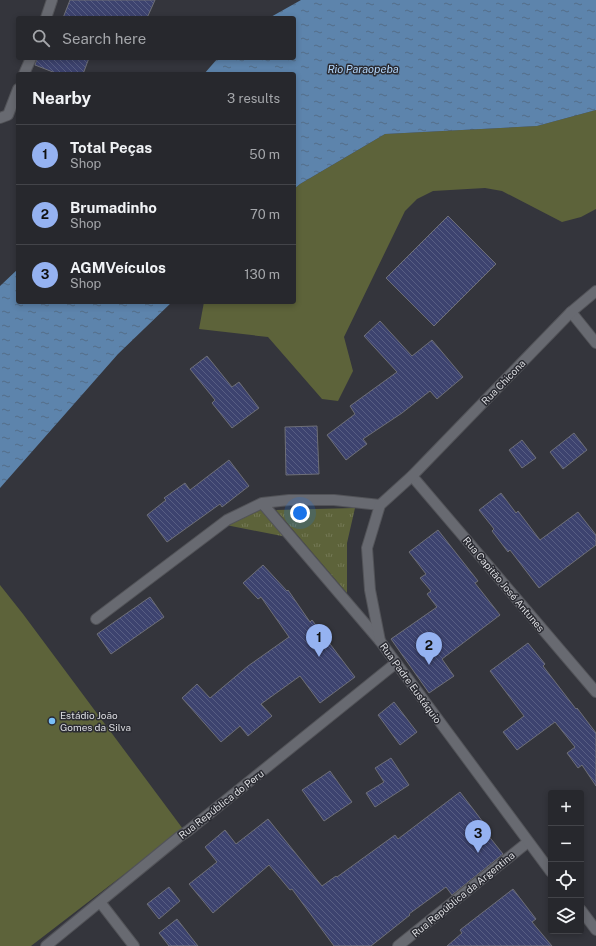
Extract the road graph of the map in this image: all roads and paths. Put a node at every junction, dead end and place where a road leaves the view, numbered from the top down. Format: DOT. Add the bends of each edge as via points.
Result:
graph roads {
  1 [pos="52,0"];
  2 [pos="47,16"];
  3 [pos="30,60"];
  4 [pos="25,72"];
  5 [pos="16,95"];
  6 [pos="0,118"];
  7 [pos="596,291"];
  8 [pos="572,312"];
  9 [pos="596,343"];
  10 [pos="412,476"];
  11 [pos="262,503"];
  12 [pos="380,504"];
  13 [pos="96,619"];
  14 [pos="380,640"];
  15 [pos="396,663"];
  16 [pos="596,692"];
  17 [pos="528,842"];
  18 [pos="548,868"];
  19 [pos="100,902"];
  20 [pos="584,914"];
  21 [pos="596,930"];
  22 [pos="46,946"];
  23 [pos="134,946"];
  24 [pos="398,946"];
  1 -- 2 [label="street"];
  3 -- 4 [label="street"];
  5 -- 6 [label="street" via="8,115"];
  7 -- 8 [label="street, Rua Chicona"];
  8 -- 9 [label="street"];
  8 -- 10 [label="street, Rua Chicona"];
  10 -- 12 [label="street"];
  10 -- 16 [label="street, Rua Capitão José Antunes"];
  11 -- 12 [label="street" via="334,500"];
  11 -- 13 [label="street" via="227,520"];
  11 -- 14 [label="street"];
  12 -- 14 [label="street, Rua Padre Eustáquio" via="367,548 370,590"];
  14 -- 15 [label="street, Rua Padre Eustáquio"];
  15 -- 17 [label="street, Rua Padre Eustáquio"];
  15 -- 19 [label="street, Rua República do Peru"];
  17 -- 18 [label="street, Rua Padre Eustáquio"];
  17 -- 24 [label="street, Rua República da Argentina"];
  19 -- 22 [label="street, Rua República do Peru"];
  19 -- 23 [label="street"];
  20 -- 21 [label="street"];
}
